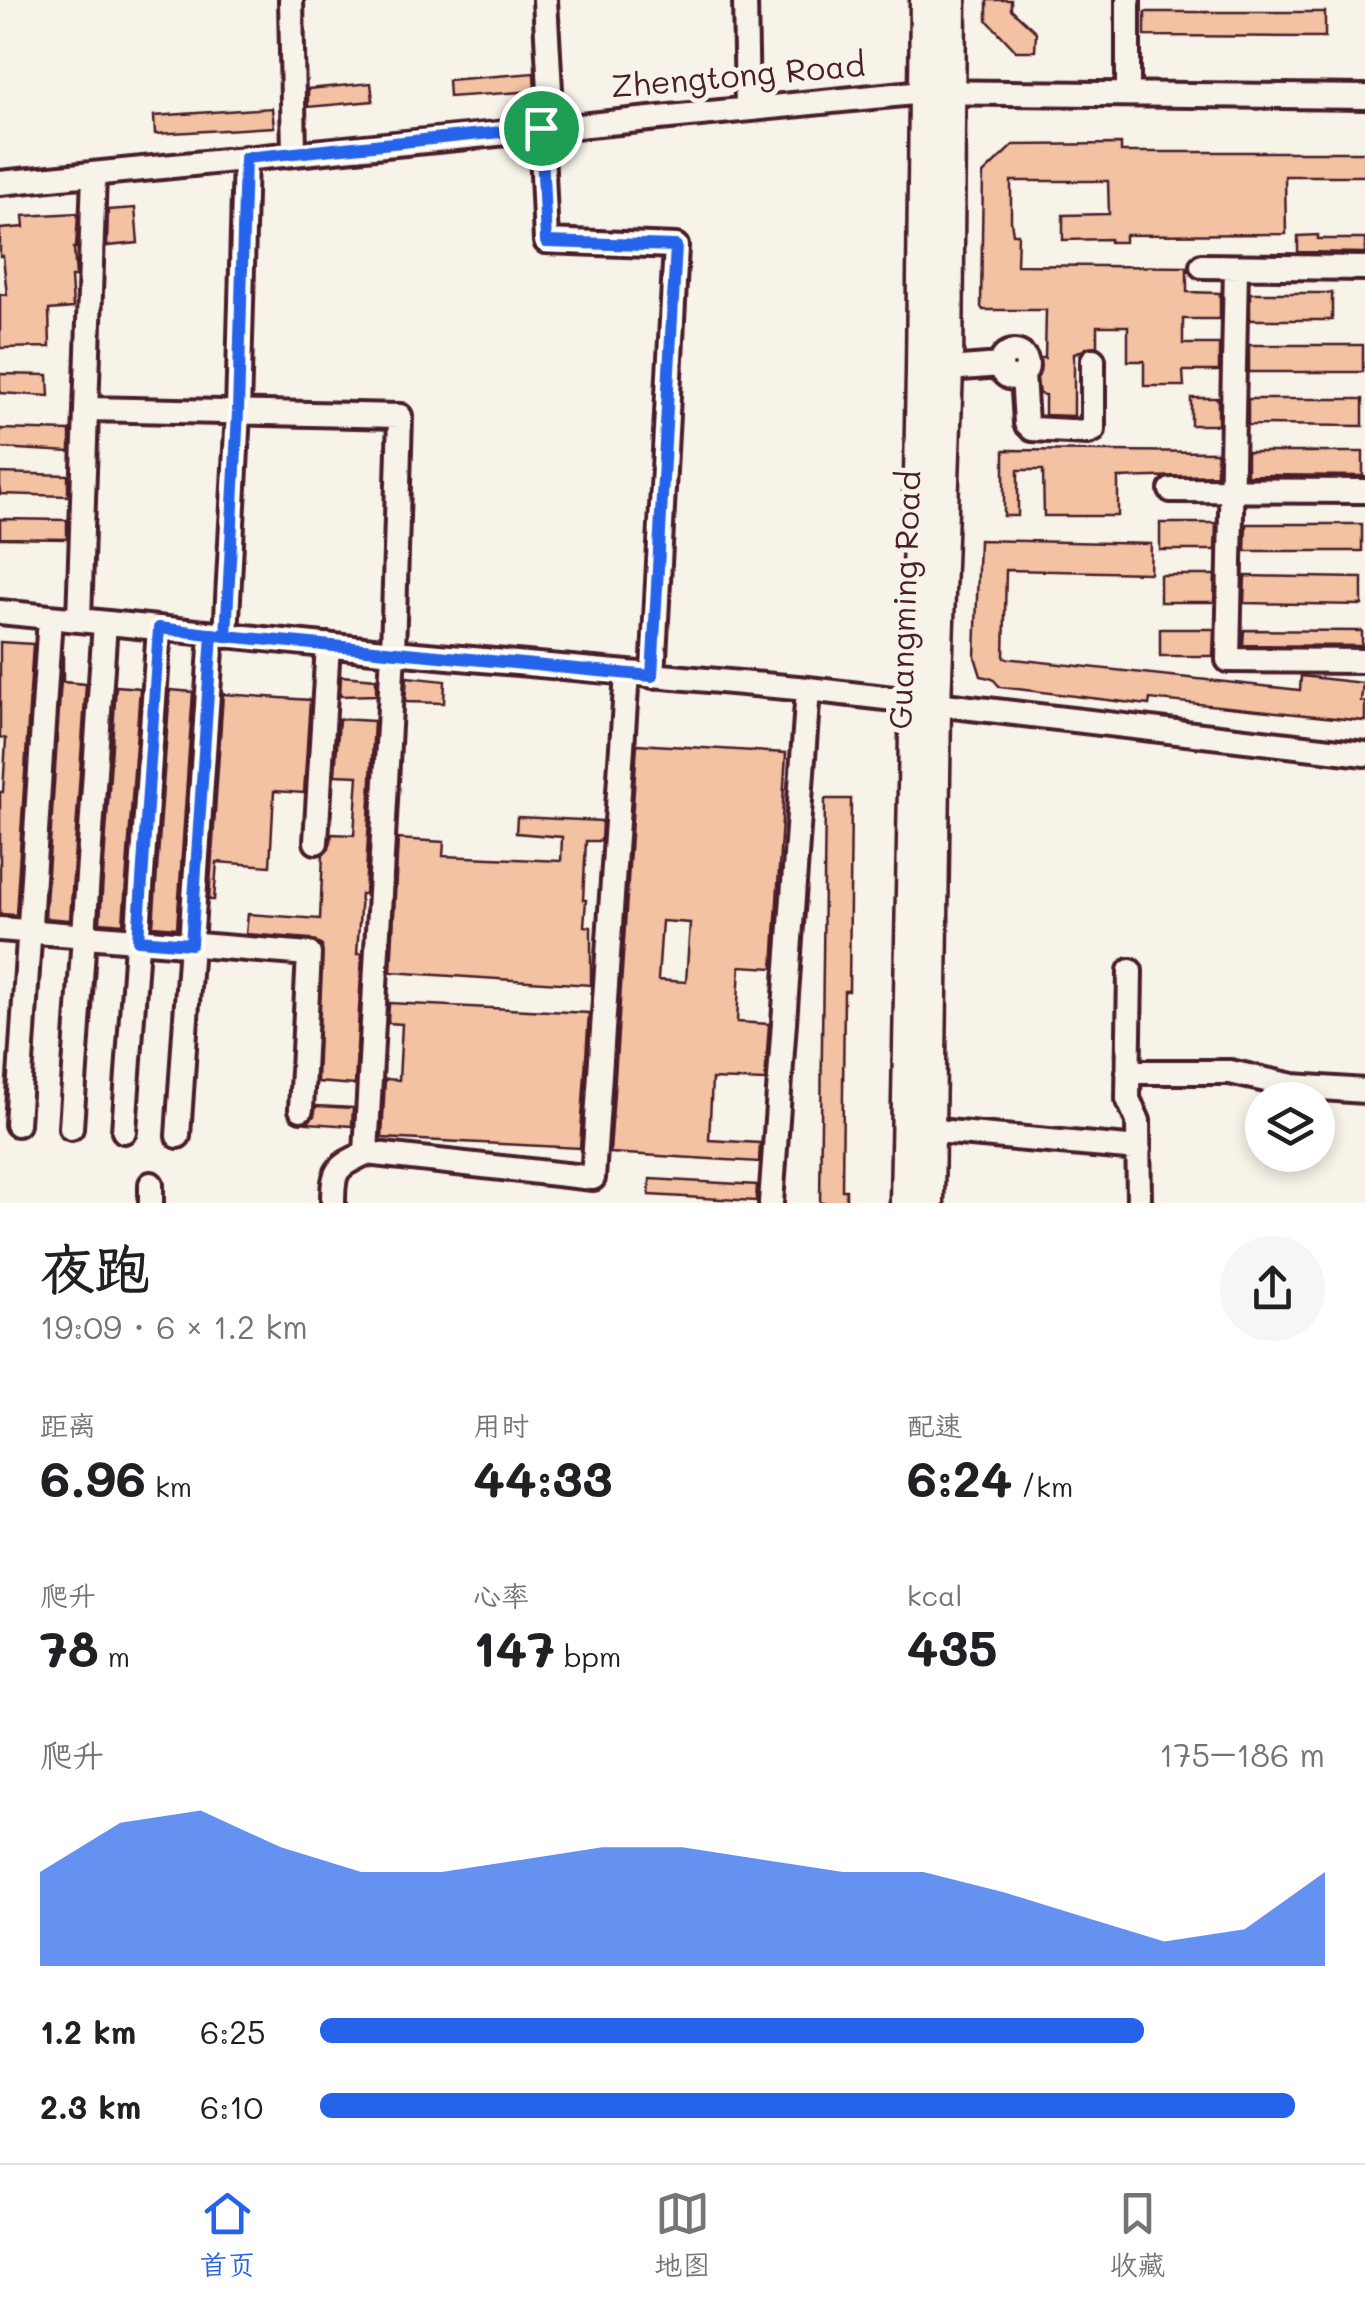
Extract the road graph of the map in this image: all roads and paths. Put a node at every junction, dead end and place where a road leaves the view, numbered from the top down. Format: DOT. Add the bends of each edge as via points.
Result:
graph roads {
  1 [pos="291,0"];
  2 [pos="545,0"];
  3 [pos="745,0"];
  4 [pos="924,0"];
  5 [pos="951,0"];
  6 [pos="1128,0"];
  7 [pos="937,91"];
  8 [pos="1128,92"];
  9 [pos="1365,96"];
  10 [pos="747,107"];
  11 [pos="547,127"];
  12 [pos="294,153"];
  13 [pos="245,158"];
  14 [pos="94,174"];
  15 [pos="0,182"];
  16 [pos="1202,266"];
  17 [pos="1236,266"];
  18 [pos="1365,268"];
  19 [pos="1093,360"];
  20 [pos="948,369"];
  21 [pos="88,410"];
  22 [pos="238,412"];
  23 [pos="1171,490"];
  24 [pos="1232,490"];
  25 [pos="1365,491"];
  26 [pos="0,612"];
  27 [pos="50,617"];
  28 [pos="79,619"];
  29 [pos="105,622"];
  30 [pos="159,628"];
  31 [pos="219,635"];
  32 [pos="328,644"];
  33 [pos="393,652"];
  34 [pos="1365,661"];
  35 [pos="628,673"];
  36 [pos="652,676"];
  37 [pos="808,688"];
  38 [pos="925,704"];
  39 [pos="1365,754"];
  40 [pos="316,842"];
  41 [pos="0,929"];
  42 [pos="27,931"];
  43 [pos="84,936"];
  44 [pos="138,940"];
  45 [pos="191,944"];
  46 [pos="1130,971"];
  47 [pos="1128,1072"];
  48 [pos="1365,1091"];
  49 [pos="301,1109"];
  50 [pos="16,1124"];
  51 [pos="71,1128"];
  52 [pos="918,1130"];
  53 [pos="124,1131"];
  54 [pos="178,1136"];
  55 [pos="1139,1149"];
  56 [pos="366,1153"];
  57 [pos="334,1203"];
  58 [pos="771,1203"];
  59 [pos="905,1203"];
  60 [pos="929,1203"];
  61 [pos="1139,1203"];
  1 -- 12 [label="street"];
  2 -- 11 [label="street"];
  3 -- 10 [label="street"];
  4 -- 7 [label="main road, Guangming Road"];
  5 -- 7 [label="main road, Guangming Road"];
  6 -- 8 [label="street"];
  7 -- 8 [label="street, Zhengtong Road"];
  7 -- 10 [label="street, Zhengtong Road"];
  7 -- 20 [label="main road, Guangming Road"];
  7 -- 38 [label="main road, Guangming Road"];
  8 -- 9 [label="street, Zhengtong Road"];
  10 -- 11 [label="street, Zhengtong Road"];
  11 -- 12 [label="street, Zhengtong Road"];
  11 -- 36 [label="street" via="546,242 676,246"];
  12 -- 13 [label="street, Zhengtong Road"];
  13 -- 14 [label="street, Zhengtong Road"];
  13 -- 22 [label="street"];
  14 -- 15 [label="street, Zhengtong Road"];
  14 -- 21 [label="street"];
  16 -- 17 [label="street"];
  17 -- 18 [label="street"];
  17 -- 24 [label="street"];
  19 -- 20 [label="street" via="1094,430 1088,432 1032,429 1026,423 1028,366 1021,354 1007,354 1001,365"];
  20 -- 38 [label="main road, Guangming Road"];
  21 -- 22 [label="street"];
  21 -- 28 [label="street"];
  22 -- 31 [label="street"];
  22 -- 33 [label="street" via="400,416"];
  23 -- 24 [label="street"];
  24 -- 25 [label="street"];
  24 -- 34 [label="street" via="1228,660"];
  26 -- 27 [label="street"];
  27 -- 28 [label="street"];
  27 -- 42 [label="street"];
  28 -- 29 [label="street"];
  29 -- 30 [label="street"];
  29 -- 43 [label="street"];
  30 -- 31 [label="street"];
  30 -- 44 [label="street"];
  31 -- 32 [label="street"];
  31 -- 45 [label="street"];
  32 -- 33 [label="street"];
  32 -- 40 [label="street"];
  33 -- 35 [label="street"];
  33 -- 56 [label="street"];
  35 -- 36 [label="street"];
  35 -- 56 [label="street" via="593,1178"];
  36 -- 37 [label="street"];
  37 -- 38 [label="street"];
  37 -- 58 [label="street"];
  38 -- 39 [label="street"];
  38 -- 52 [label="main road, Guangming Road"];
  41 -- 42 [label="street"];
  42 -- 43 [label="street"];
  42 -- 50 [label="street"];
  43 -- 44 [label="street"];
  43 -- 51 [label="street"];
  44 -- 45 [label="street"];
  44 -- 53 [label="street"];
  45 -- 49 [label="street" via="310,954"];
  45 -- 54 [label="street"];
  46 -- 47 [label="street"];
  47 -- 48 [label="street" via="1230,1072 1293,1086"];
  47 -- 55 [label="street"];
  52 -- 55 [label="street"];
  52 -- 59 [label="main road, Guangming Road"];
  52 -- 60 [label="main road, Guangming Road"];
  55 -- 61 [label="street"];
  56 -- 57 [label="street" via="339,1166"];
}
